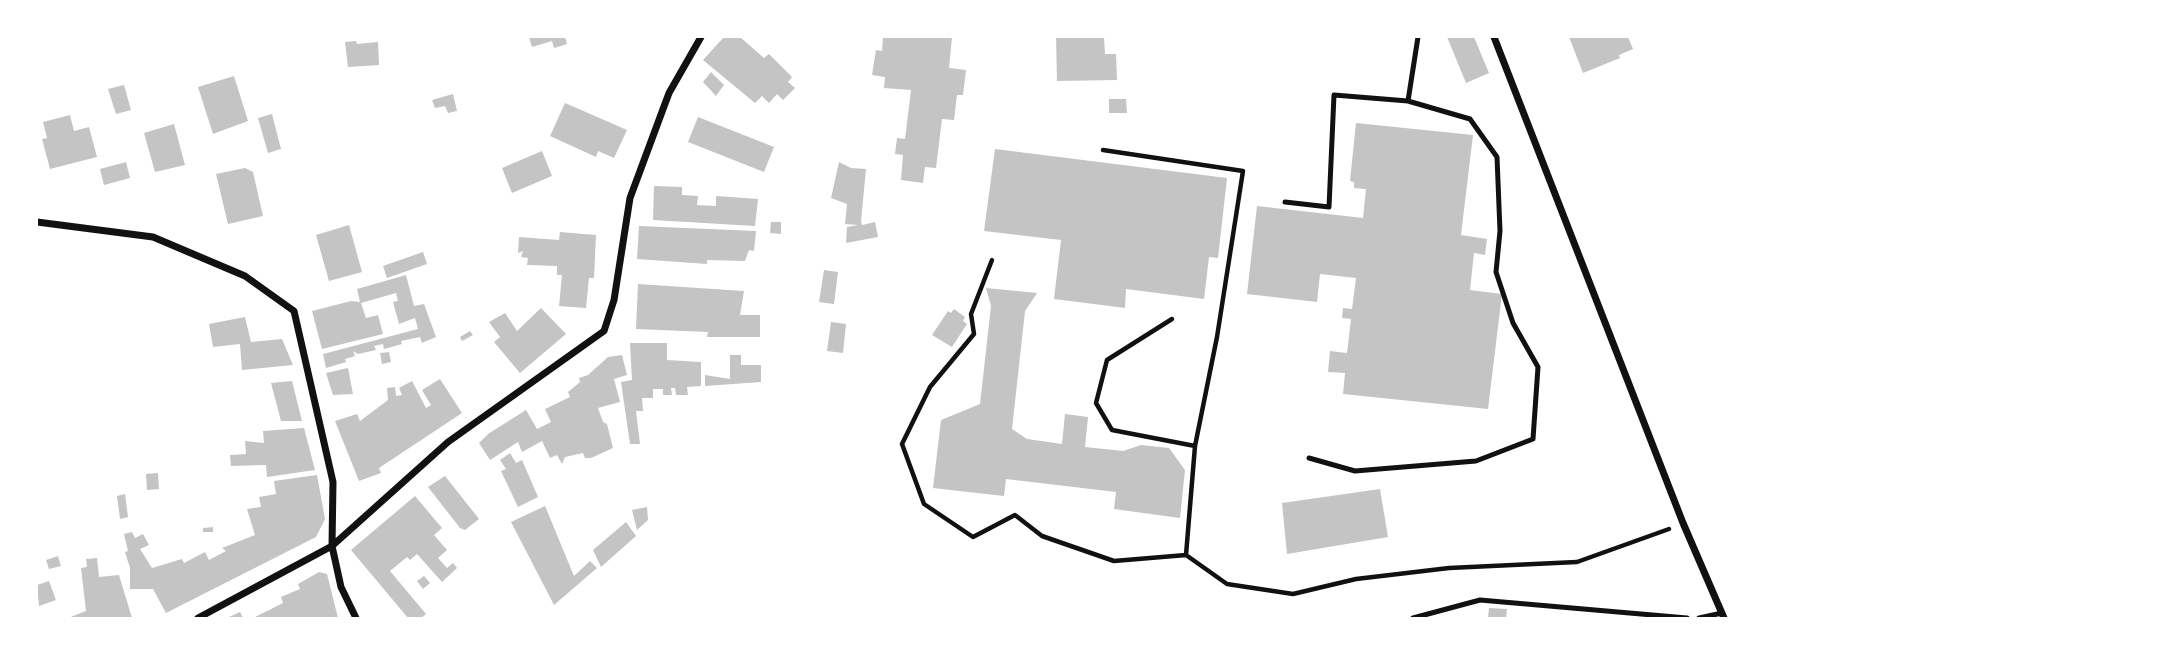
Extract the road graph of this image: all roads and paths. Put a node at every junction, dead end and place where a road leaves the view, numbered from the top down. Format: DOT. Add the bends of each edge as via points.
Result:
graph roads {
  1 [pos="701,37"];
  2 [pos="1419,37"];
  3 [pos="1494,37"];
  4 [pos="1408,101"];
  5 [pos="1103,150"];
  6 [pos="1285,202"];
  7 [pos="37,222"];
  8 [pos="992,260"];
  9 [pos="1172,319"];
  10 [pos="1195,446"];
  11 [pos="1309,458"];
  12 [pos="1683,523"];
  13 [pos="332,546"];
  14 [pos="1186,555"];
  15 [pos="1723,616"];
  16 [pos="198,618"];
  17 [pos="356,618"];
  18 [pos="1413,618"];
  19 [pos="1687,618"];
  20 [pos="1699,618"];
  1 -- 13 [label="street" via="670,93 630,198 614,300 604,331 448,442"];
  2 -- 4 [label="lane"];
  3 -- 12 [label="street"];
  4 -- 6 [label="lane" via="1334,95 1329,207"];
  4 -- 11 [label="lane" via="1470,119 1497,157 1500,232 1496,272 1513,323 1538,367 1532,439 1476,461 1355,471"];
  5 -- 10 [label="path" via="1243,171"];
  7 -- 13 [label="street" via="153,237 245,276 294,311 333,482"];
  8 -- 14 [label="path" via="971,314 974,334 930,387 902,444 924,504 974,537 1015,515 1042,536 1114,561"];
  9 -- 10 [label="path" via="1107,360 1096,403 1112,430"];
  10 -- 14 [label="path"];
  12 -- 14 [label="path" via="1577,562 1449,568 1356,579 1293,594 1227,584"];
  12 -- 15 [label="street"];
  13 -- 16 [label="street"];
  13 -- 17 [label="street" via="341,587"];
  15 -- 20 [label="lane"];
  18 -- 19 [label="lane" via="1480,600"];
}
